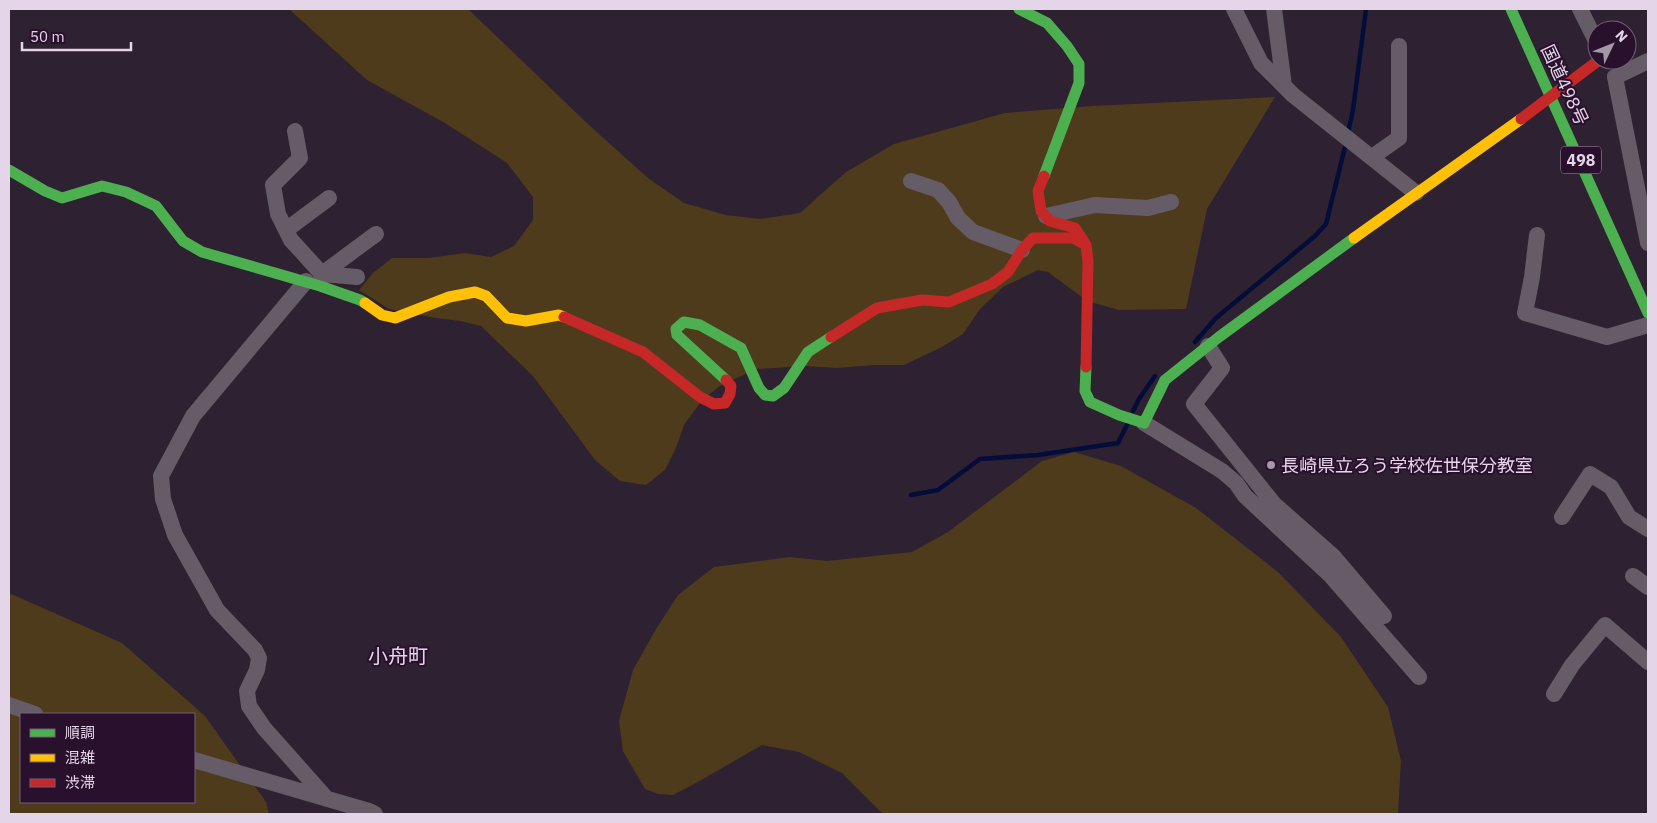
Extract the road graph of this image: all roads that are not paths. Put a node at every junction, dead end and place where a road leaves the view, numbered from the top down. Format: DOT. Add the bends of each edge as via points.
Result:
graph roads {
  1 [pos="1019,9"];
  2 [pos="1234,9"];
  3 [pos="1274,9"];
  4 [pos="1511,9"];
  5 [pos="1580,9"];
  6 [pos="1587,23"];
  7 [pos="1402,56"];
  8 [pos="1643,64"];
  9 [pos="1587,70"];
  10 [pos="1611,70"];
  11 [pos="1615,77"];
  12 [pos="1284,86"];
  13 [pos="1552,97"];
  14 [pos="295,131"];
  15 [pos="1372,157"];
  16 [pos="9,170"];
  17 [pos="911,181"];
  18 [pos="1416,193"];
  19 [pos="329,198"];
  20 [pos="1171,202"];
  21 [pos="1046,216"];
  22 [pos="286,230"];
  23 [pos="376,234"];
  24 [pos="1537,235"];
  25 [pos="1648,243"];
  26 [pos="1086,245"];
  27 [pos="1022,250"];
  28 [pos="357,277"];
  29 [pos="316,280"];
  30 [pos="1648,313"];
  31 [pos="1648,325"];
  32 [pos="1208,346"];
  33 [pos="1140,421"];
  34 [pos="1562,517"];
  35 [pos="1648,529"];
  36 [pos="1633,576"];
  37 [pos="1648,587"];
  38 [pos="1384,616"];
  39 [pos="1648,662"];
  40 [pos="1418,677"];
  41 [pos="1554,694"];
  42 [pos="9,705"];
  43 [pos="32,713"];
  44 [pos="195,760"];
  45 [pos="327,799"];
  46 [pos="375,814"];
  1 -- 21 [label="main road" via="1047,24 1079,64 1079,82 1038,191 1041,211"];
  2 -- 12 [label="street" via="1261,64"];
  3 -- 12 [label="street"];
  4 -- 13 [label="main road, 国道498号 / 498"];
  5 -- 6 [label="street"];
  7 -- 15 [label="street" via="1399,138"];
  8 -- 11 [label="street"];
  9 -- 13 [label="main road"];
  10 -- 11 [label="street"];
  11 -- 25 [label="street"];
  12 -- 15 [label="street"];
  13 -- 18 [label="main road"];
  13 -- 30 [label="main road, 国道498号 / 498"];
  14 -- 22 [label="street" via="300,158 273,185 278,214"];
  15 -- 18 [label="street"];
  16 -- 29 [label="main road" via="62,198 102,186 126,192 156,206 183,241 202,252"];
  17 -- 27 [label="street" via="938,190 958,218 973,232"];
  18 -- 32 [label="main road"];
  19 -- 22 [label="street"];
  20 -- 21 [label="street" via="1148,208 1095,205"];
  21 -- 26 [label="main road" via="1050,222 1075,228"];
  22 -- 29 [label="street"];
  23 -- 29 [label="street"];
  24 -- 31 [label="street" via="1525,313 1607,337"];
  26 -- 27 [label="main road" via="1073,238 1033,238"];
  26 -- 33 [label="main road" via="1085,391 1090,402"];
  27 -- 29 [label="main road" via="1008,272 992,284 949,302 922,300 877,308 808,352 784,388 773,396 765,395 758,388 741,348 700,325 684,322 676,329 677,336 731,386 725,403 714,404 700,397 643,352 559,315 526,321 507,318 486,296 475,292 449,297 395,318 382,315 360,300"];
  28 -- 29 [label="street"];
  29 -- 45 [label="street" via="193,416 161,476 163,499 175,535 217,610 256,650 259,658 247,691 249,706 264,728"];
  32 -- 33 [label="main road" via="1165,380"];
  32 -- 38 [label="street" via="1222,368 1194,404 1274,504 1333,556"];
  33 -- 40 [label="street" via="1236,483 1245,496 1331,576"];
  34 -- 35 [label="street" via="1590,474 1611,487 1629,517"];
  36 -- 37 [label="street"];
  39 -- 41 [label="street" via="1605,625 1572,665"];
  42 -- 43 [label="street"];
  44 -- 45 [label="street"];
  45 -- 46 [label="street"];
}
